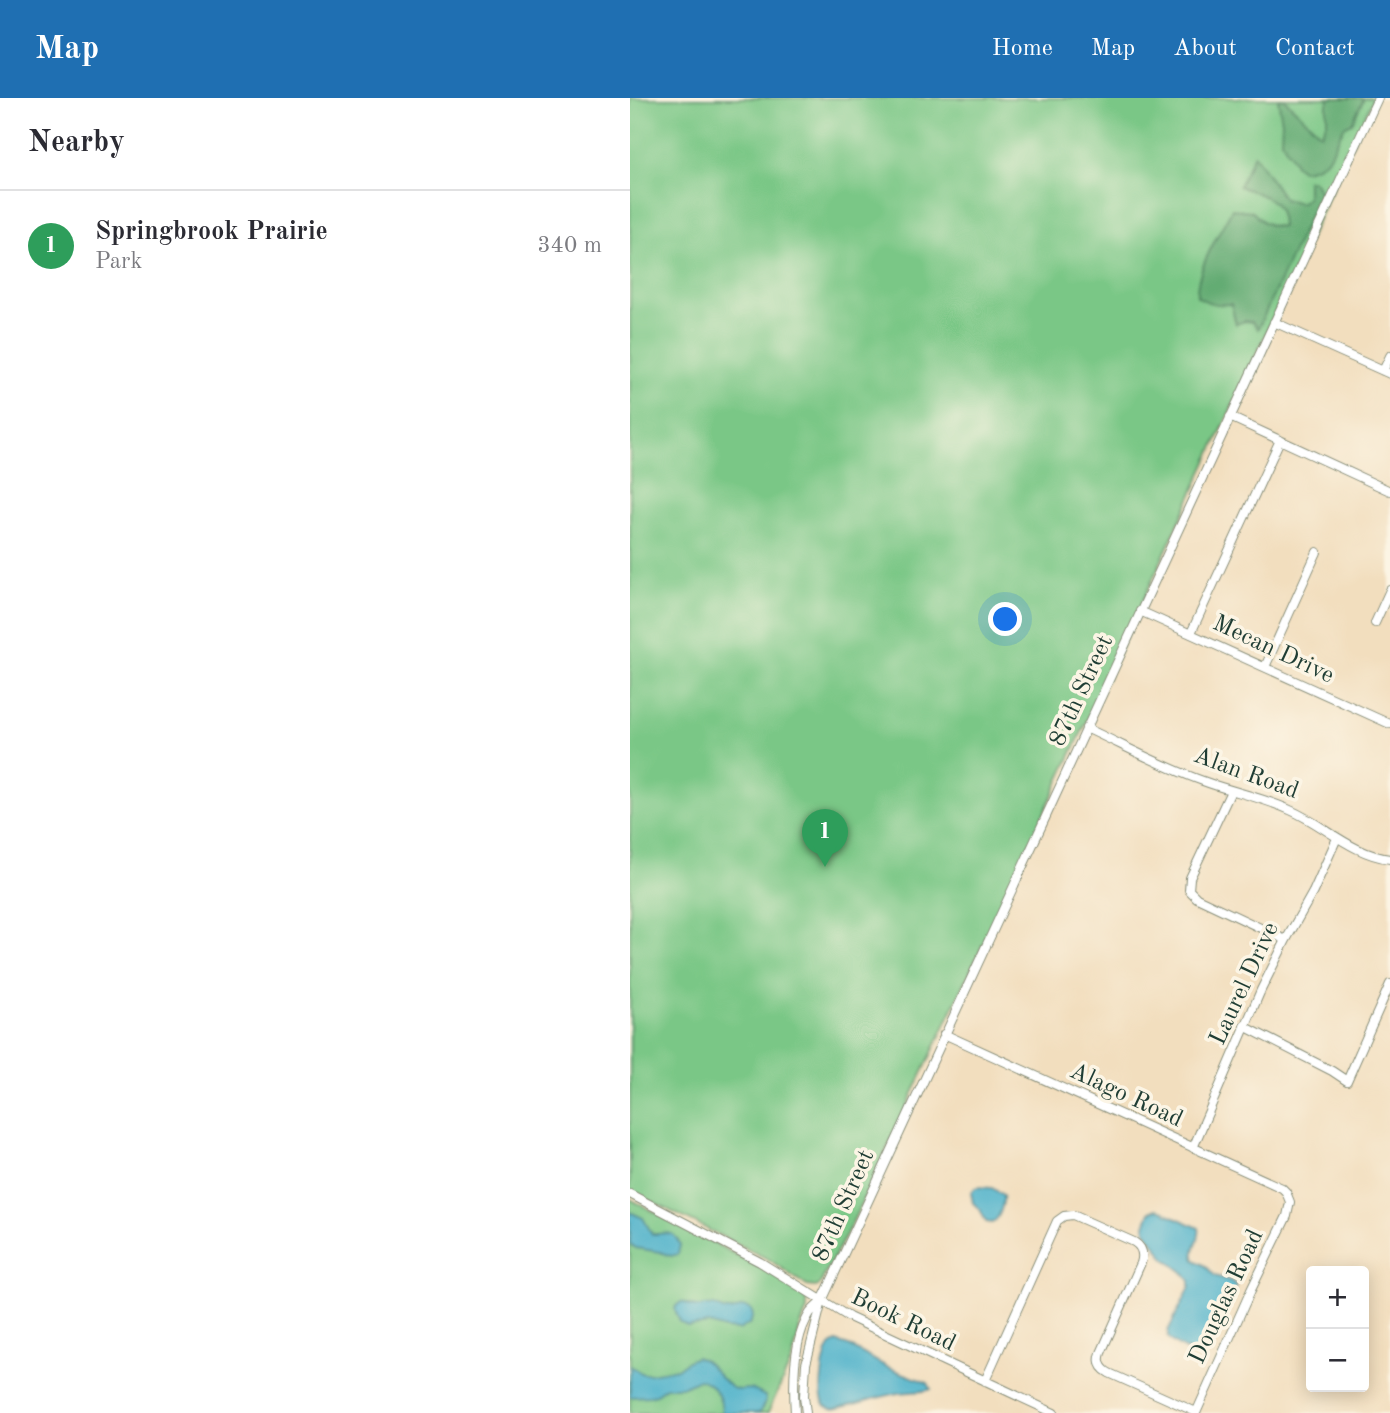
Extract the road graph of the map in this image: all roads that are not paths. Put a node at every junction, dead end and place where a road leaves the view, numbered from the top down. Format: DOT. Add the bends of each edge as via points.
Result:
graph roads {
  1 [pos="1378,98"];
  2 [pos="1274,321"];
  3 [pos="1390,356"];
  4 [pos="1387,372"];
  5 [pos="1230,417"];
  6 [pos="1280,440"];
  7 [pos="1390,491"];
  8 [pos="1317,552"];
  9 [pos="1390,590"];
  10 [pos="1140,611"];
  11 [pos="1375,622"];
  12 [pos="1191,634"];
  13 [pos="1265,667"];
  14 [pos="1390,724"];
  15 [pos="1086,728"];
  16 [pos="1231,791"];
  17 [pos="1336,838"];
  18 [pos="1390,859"];
  19 [pos="1286,940"];
  20 [pos="1390,984"];
  21 [pos="1244,1026"];
  22 [pos="944,1034"];
  23 [pos="1193,1148"];
  24 [pos="630,1194"];
  25 [pos="1289,1197"];
  26 [pos="822,1301"];
  27 [pos="985,1381"];
  28 [pos="794,1413"];
  29 [pos="806,1413"];
  30 [pos="1054,1413"];
  31 [pos="1196,1413"];
  1 -- 2 [label="street, 87th Street"];
  2 -- 4 [label="street"];
  2 -- 5 [label="street, 87th Street"];
  3 -- 4 [label="street"];
  5 -- 6 [label="street"];
  5 -- 10 [label="street, 87th Street"];
  6 -- 7 [label="street"];
  6 -- 12 [label="street"];
  8 -- 13 [label="street"];
  9 -- 11 [label="street"];
  10 -- 12 [label="street, Mecan Drive"];
  10 -- 15 [label="street, 87th Street"];
  12 -- 13 [label="street, Mecan Drive"];
  13 -- 14 [label="street, Mecan Drive"];
  15 -- 16 [label="street, Alan Road"];
  15 -- 22 [label="street, 87th Street"];
  16 -- 17 [label="street, Alan Road" via="1288,808"];
  16 -- 19 [label="street" via="1190,878 1189,890"];
  17 -- 18 [label="street, Alan Road" via="1357,850"];
  17 -- 19 [label="street, Laurel Drive"];
  19 -- 21 [label="street, Laurel Drive"];
  20 -- 21 [label="street" via="1347,1081"];
  21 -- 23 [label="street, Laurel Drive"];
  22 -- 23 [label="street, Alago Road"];
  22 -- 26 [label="street, 87th Street"];
  23 -- 25 [label="street, Alago Road" via="1282,1188"];
  24 -- 26 [label="street, Book Road" via="760,1262"];
  25 -- 31 [label="street, Douglas Road" via="1287,1216"];
  26 -- 27 [label="street, Book Road"];
  26 -- 28 [label="street, 87th Street" via="810,1313 800,1340"];
  26 -- 29 [label="street, 87th Street" via="806,1364"];
  27 -- 30 [label="street, Book Road"];
  27 -- 31 [label="street" via="1057,1221 1073,1215 1134,1242 1142,1252 1142,1263 1101,1353 1101,1366"];
}
